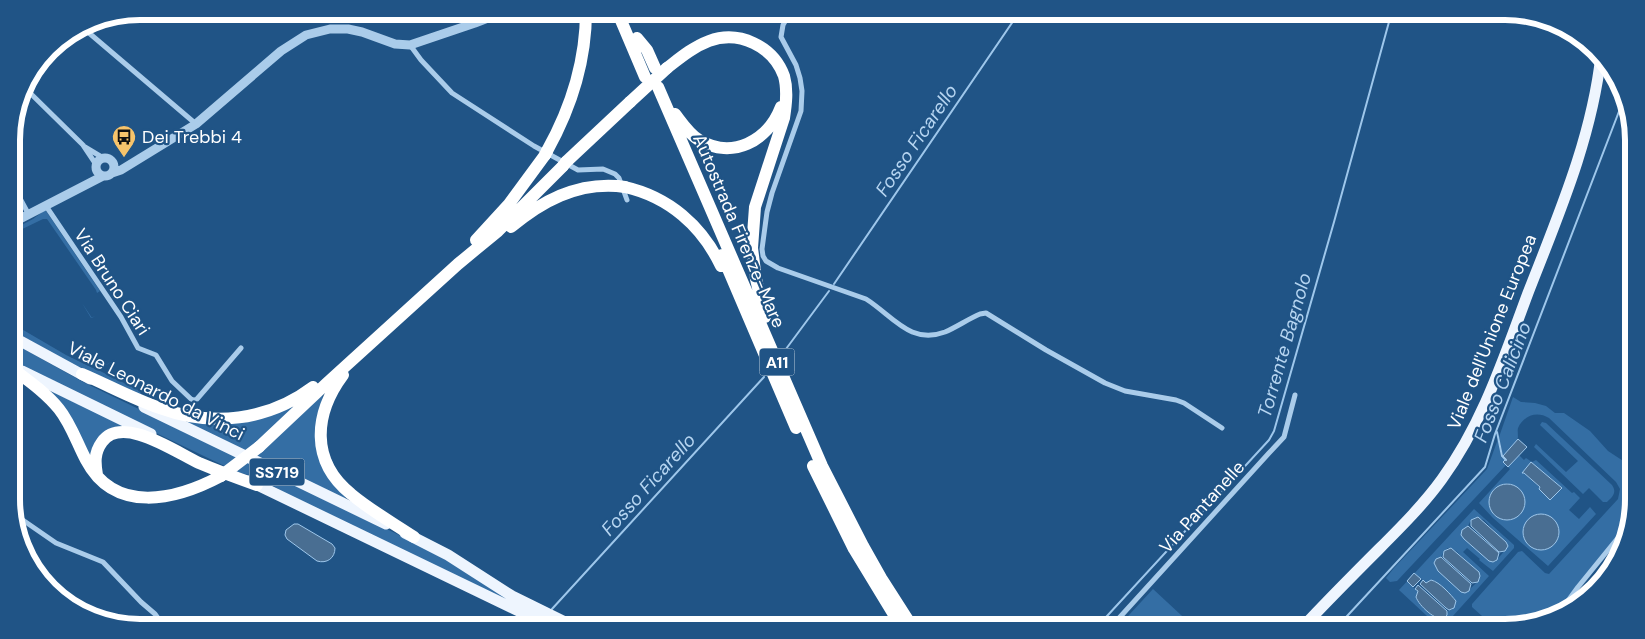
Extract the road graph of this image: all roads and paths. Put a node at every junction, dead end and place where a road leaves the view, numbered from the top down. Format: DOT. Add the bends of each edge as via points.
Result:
graph roads {
  1 [pos="482,20"];
  2 [pos="585,20"];
  3 [pos="622,20"];
  4 [pos="630,20"];
  5 [pos="786,20"];
  6 [pos="88,32"];
  7 [pos="410,45"];
  8 [pos="1599,66"];
  9 [pos="655,71"];
  10 [pos="786,85"];
  11 [pos="657,88"];
  12 [pos="30,93"];
  13 [pos="196,124"];
  14 [pos="83,145"];
  15 [pos="108,160"];
  16 [pos="135,161"];
  17 [pos="102,171"];
  18 [pos="623,191"];
  19 [pos="20,198"];
  20 [pos="46,206"];
  21 [pos="29,215"];
  22 [pos="20,219"];
  23 [pos="458,264"];
  24 [pos="748,318"];
  25 [pos="20,341"];
  26 [pos="241,348"];
  27 [pos="359,353"];
  28 [pos="20,371"];
  29 [pos="20,374"];
  30 [pos="82,374"];
  31 [pos="785,379"];
  32 [pos="1295,395"];
  33 [pos="1222,428"];
  34 [pos="98,477"];
  35 [pos="257,485"];
  36 [pos="22,519"];
  37 [pos="1620,536"];
  38 [pos="414,537"];
  39 [pos="1568,601"];
  40 [pos="159,619"];
  41 [pos="535,619"];
  42 [pos="559,619"];
  43 [pos="896,619"];
  44 [pos="907,619"];
  45 [pos="1118,619"];
  46 [pos="1311,619"];
  1 -- 7 [label="street"];
  2 -- 23 [label="highway" via="575,88 546,153 509,204"];
  3 -- 9 [label="highway"];
  4 -- 9 [label="highway"];
  5 -- 33 [label="street" via="781,37 796,65 802,100 767,212 762,249 766,261 866,299 919,335 935,335 986,313 1115,387 1184,403"];
  6 -- 13 [label="street"];
  7 -- 13 [label="street" via="395,44 348,29 330,29 306,35 282,51"];
  7 -- 18 [label="street" via="452,92 534,146 578,170 602,169 615,174"];
  8 -- 46 [label="main road, Viale dell'Unione Europea" via="1591,116 1571,181 1493,384 1469,435 1433,490"];
  9 -- 10 [label="highway" via="710,40 733,37 755,43 772,56"];
  9 -- 23 [label="highway, bridge" via="630,102 498,231"];
  10 -- 11 [label="highway" via="781,110 772,125 750,144 732,148 716,147 690,133"];
  10 -- 31 [label="highway" via="784,118 756,207 752,248 760,298 784,366"];
  11 -- 24 [label="highway, Autostrada Firenze-Mare / A11"];
  11 -- 31 [label="highway, Autostrada Firenze-Mare / A11"];
  12 -- 14 [label="street"];
  13 -- 16 [label="street"];
  14 -- 15 [label="street"];
  14 -- 17 [label="street"];
  15 -- 16 [label="street"];
  15 -- 17 [label="street" via="100,160"];
  15 -- 17 [label="street" via="114,168"];
  16 -- 17 [label="street" via="121,170"];
  17 -- 20 [label="street" via="90,183"];
  18 -- 23 [label="highway" via="587,187 559,195"];
  18 -- 24 [label="highway" via="660,198 690,222 714,252"];
  19 -- 21 [label="street"];
  20 -- 21 [label="street"];
  20 -- 26 [label="street, Via Bruno Ciari" via="121,317 137,347 156,355 172,381 192,400 197,399"];
  21 -- 22 [label="street"];
  23 -- 27 [label="highway"];
  24 -- 43 [label="highway, Autostrada Firenze-Mare / A11" via="830,502"];
  25 -- 30 [label="main road, Viale Leonardo da Vinci / SS719"];
  27 -- 30 [label="highway" via="301,396 269,411 233,419 205,419 162,409"];
  27 -- 34 [label="highway, bridge" via="259,447 221,476 183,493 151,498 128,496"];
  27 -- 38 [label="highway" via="333,389 323,412 321,444 324,456 330,471 350,494"];
  28 -- 35 [label="main road, SS719"];
  29 -- 34 [label="highway" via="60,410 86,461"];
  30 -- 38 [label="main road, Viale Leonardo da Vinci / SS719" via="184,427"];
  31 -- 44 [label="highway, Autostrada Firenze-Mare / A11" via="841,505 880,578"];
  32 -- 45 [label="street, Via Pantanelle" via="1282,441"];
  34 -- 35 [label="highway" via="97,450 115,433 128,432 147,437 200,463"];
  35 -- 41 [label="main road, SS719"];
  36 -- 40 [label="street" via="56,543 103,562"];
  37 -- 39 [label="street"];
  38 -- 42 [label="main road, Viale Leonardo da Vinci / SS719" via="496,587"];
}
